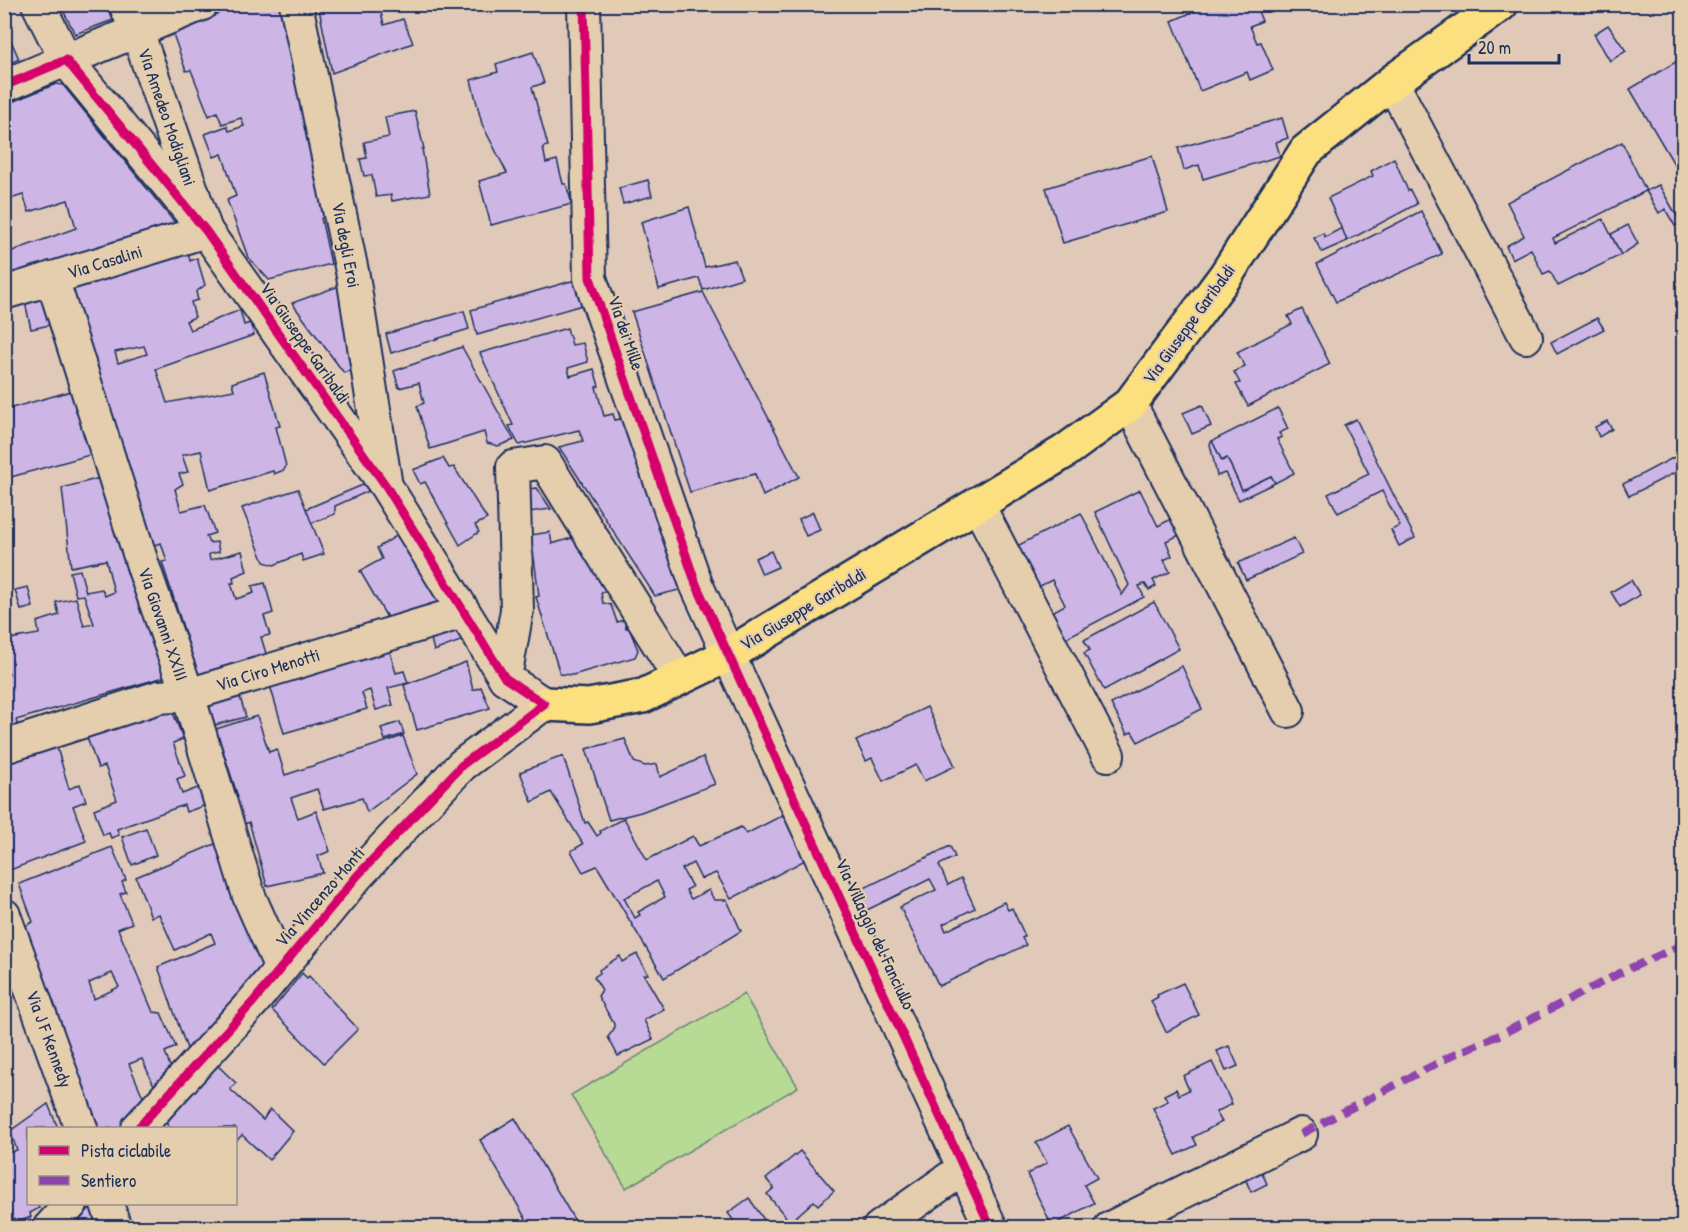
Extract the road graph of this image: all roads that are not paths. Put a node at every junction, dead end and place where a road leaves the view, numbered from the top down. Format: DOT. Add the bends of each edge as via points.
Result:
graph roads {
  1 [pos="38,4"];
  2 [pos="202,4"];
  3 [pos="296,4"];
  4 [pos="584,4"];
  5 [pos="1501,4"];
  6 [pos="131,18"];
  7 [pos="66,60"];
  8 [pos="1392,81"];
  9 [pos="4,86"];
  10 [pos="206,231"];
  11 [pos="52,278"];
  12 [pos="4,293"];
  13 [pos="1526,338"];
  14 [pos="1130,404"];
  15 [pos="386,486"];
  16 [pos="977,503"];
  17 [pos="463,612"];
  18 [pos="728,655"];
  19 [pos="679,677"];
  20 [pos="505,678"];
  21 [pos="188,694"];
  22 [pos="544,704"];
  23 [pos="1288,711"];
  24 [pos="4,747"];
  25 [pos="1108,755"];
  26 [pos="4,915"];
  27 [pos="281,968"];
  28 [pos="81,1127"];
  29 [pos="139,1127"];
  30 [pos="1300,1134"];
  31 [pos="964,1168"];
  32 [pos="69,1205"];
  33 [pos="108,1205"];
  34 [pos="50,1227"];
  35 [pos="115,1227"];
  36 [pos="879,1227"];
  37 [pos="991,1227"];
  38 [pos="1110,1227"];
  1 -- 7 [label="street, Via Giuseppe Garibaldi"];
  2 -- 6 [label="street"];
  3 -- 15 [label="street, Via degli Eroi" via="353,276"];
  4 -- 18 [label="street, Via dei Mille" via="590,278 696,584"];
  5 -- 8 [label="main road, Via Giuseppe Garibaldi"];
  6 -- 7 [label="street"];
  6 -- 10 [label="street, Via Amedeo Modigliani"];
  7 -- 9 [label="street"];
  7 -- 10 [label="street, Via Giuseppe Garibaldi"];
  8 -- 13 [label="street"];
  8 -- 14 [label="main road, Via Giuseppe Garibaldi" via="1306,151 1226,275"];
  10 -- 11 [label="street, Via Casalini"];
  10 -- 15 [label="street, Via Giuseppe Garibaldi"];
  11 -- 12 [label="street, Via Casalini"];
  11 -- 21 [label="street, Via Giovanni XXIII"];
  14 -- 16 [label="main road, Via Giuseppe Garibaldi" via="1064,452"];
  14 -- 23 [label="street"];
  15 -- 17 [label="street, Via Giuseppe Garibaldi"];
  16 -- 18 [label="main road, Via Giuseppe Garibaldi"];
  16 -- 25 [label="street"];
  17 -- 20 [label="street, Via Giuseppe Garibaldi"];
  17 -- 21 [label="street, Via Ciro Menotti"];
  18 -- 19 [label="main road, Via Giuseppe Garibaldi"];
  18 -- 31 [label="street, Via Villaggio del Fanciullo"];
  19 -- 20 [label="street" via="545,462 513,467 517,610"];
  19 -- 22 [label="main road, Via Giuseppe Garibaldi" via="643,696 588,706"];
  20 -- 22 [label="street, Via Giuseppe Garibaldi"];
  21 -- 24 [label="street, Via Ciro Menotti" via="159,697"];
  21 -- 27 [label="street, Via Giovanni XXIII" via="249,896"];
  22 -- 27 [label="street, Via Vincenzo Monti" via="462,765 357,876"];
  26 -- 28 [label="street, Via J F Kennedy"];
  27 -- 29 [label="street, Via Vincenzo Monti"];
  30 -- 38 [label="street"];
  31 -- 36 [label="street"];
  31 -- 37 [label="street, Via Villaggio del Fanciullo"];
  32 -- 34 [label="street"];
  33 -- 35 [label="street"];
}
